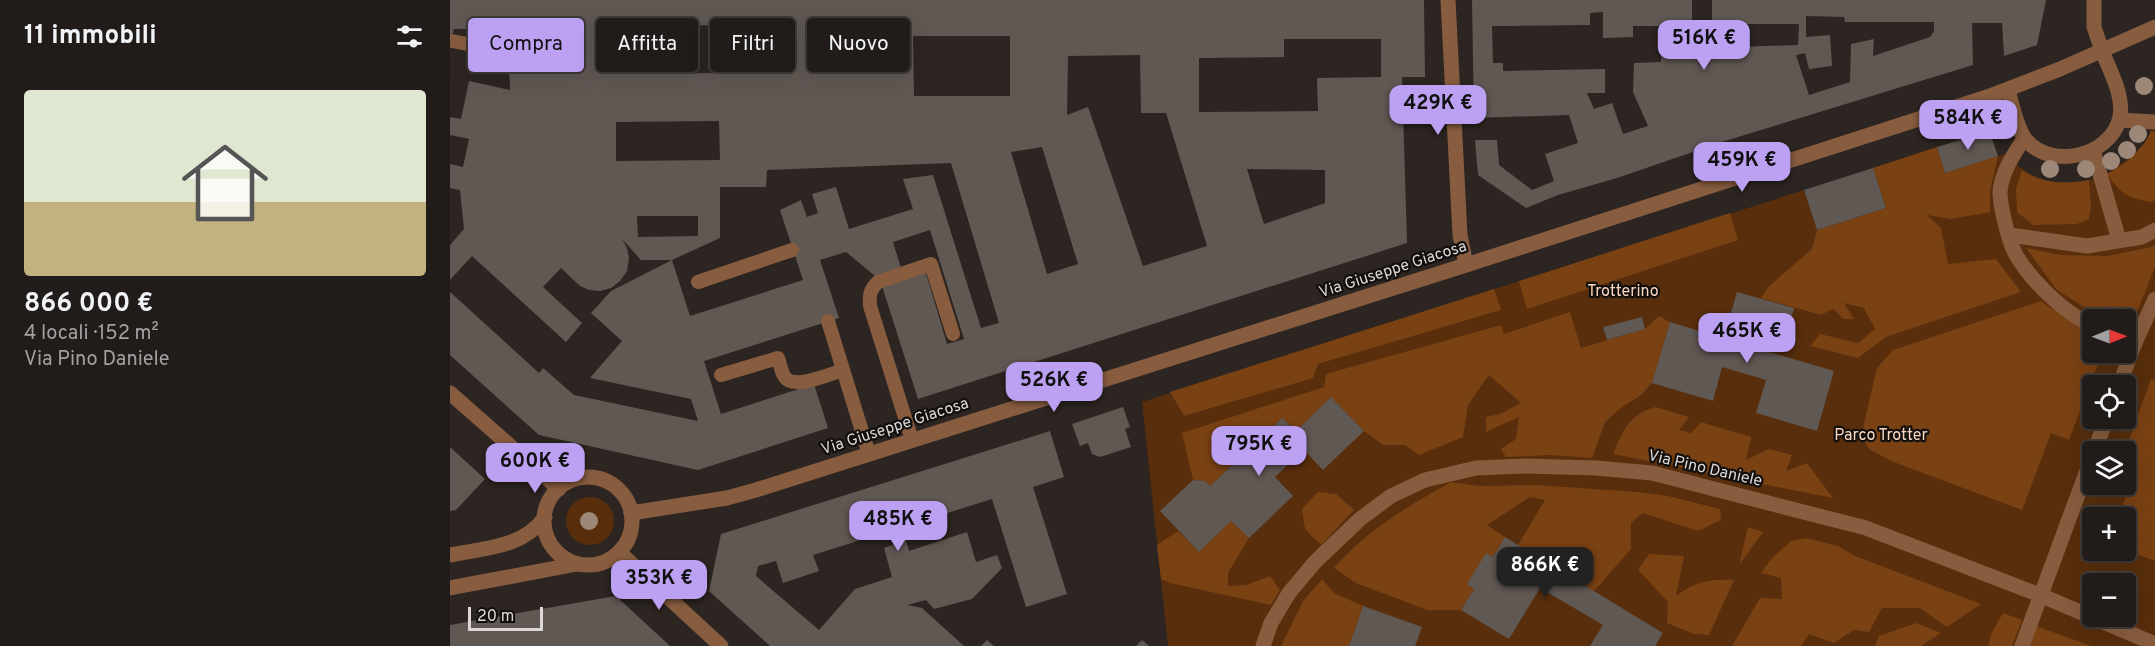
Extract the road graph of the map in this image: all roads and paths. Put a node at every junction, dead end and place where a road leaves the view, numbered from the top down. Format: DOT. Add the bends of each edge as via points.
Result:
graph roads {
  1 [pos="1448,0"];
  2 [pos="2094,0"];
  3 [pos="2155,27"];
  4 [pos="452,41"];
  5 [pos="468,44"];
  6 [pos="2102,51"];
  7 [pos="2008,90"];
  8 [pos="2119,120"];
  9 [pos="2155,122"];
  10 [pos="2024,139"];
  11 [pos="2093,150"];
  12 [pos="2155,230"];
  13 [pos="2010,235"];
  14 [pos="2119,240"];
  15 [pos="792,249"];
  16 [pos="1466,265"];
  17 [pos="698,282"];
  18 [pos="2155,299"];
  19 [pos="2082,318"];
  20 [pos="828,321"];
  21 [pos="2136,331"];
  22 [pos="953,333"];
  23 [pos="843,370"];
  24 [pos="721,375"];
  25 [pos="450,393"];
  26 [pos="912,440"];
  27 [pos="869,454"];
  28 [pos="2082,484"];
  29 [pos="559,489"];
  30 [pos="631,513"];
  31 [pos="545,517"];
  32 [pos="619,552"];
  33 [pos="450,555"];
  34 [pos="577,564"];
  35 [pos="450,588"];
  36 [pos="2040,595"];
  37 [pos="2155,644"];
  38 [pos="721,646"];
  39 [pos="1263,646"];
  40 [pos="2022,646"];
  1 -- 16 [label="street" via="1460,235"];
  2 -- 6 [label="street" via="2094,27"];
  3 -- 6 [label="street, Via Giuseppe Giacosa"];
  4 -- 5 [label="lane"];
  6 -- 7 [label="street, Via Giuseppe Giacosa"];
  6 -- 8 [label="street" via="2115,83"];
  7 -- 10 [label="street"];
  7 -- 16 [label="street, Via Giuseppe Giacosa"];
  8 -- 9 [label="street"];
  8 -- 11 [label="street" via="2112,133"];
  10 -- 11 [label="street" via="2051,155 2079,155"];
  10 -- 13 [label="street" via="2011,159 2000,192"];
  11 -- 14 [label="street"];
  12 -- 14 [label="street" via="2142,237"];
  13 -- 14 [label="street" via="2087,246"];
  13 -- 19 [label="street" via="2015,253 2045,293"];
  15 -- 17 [label="lane"];
  16 -- 26 [label="street, Via Giuseppe Giacosa"];
  18 -- 21 [label="street"];
  20 -- 23 [label="lane"];
  22 -- 26 [label="lane" via="931,264 872,287 870,306"];
  23 -- 24 [label="lane" via="790,382 784,378 778,358"];
  23 -- 27 [label="lane"];
  25 -- 29 [label="street"];
  26 -- 27 [label="street, Via Giuseppe Giacosa"];
  27 -- 30 [label="street, Via Giuseppe Giacosa" via="727,498"];
  28 -- 36 [label="street"];
  29 -- 30 [label="street" via="578,479 600,479 618,490"];
  29 -- 31 [label="street"];
  30 -- 32 [label="street" via="630,535"];
  31 -- 33 [label="street" via="517,541"];
  31 -- 34 [label="street" via="546,533 554,548"];
  32 -- 34 [label="street" via="600,564"];
  32 -- 38 [label="street"];
  34 -- 35 [label="street"];
  36 -- 37 [label="street, Via Pino Daniele"];
  36 -- 39 [label="street, Via Pino Daniele" via="1866,528 1652,473 1596,468 1476,468 1425,480 1391,496 1360,519 1289,593"];
  36 -- 40 [label="street"];
}
